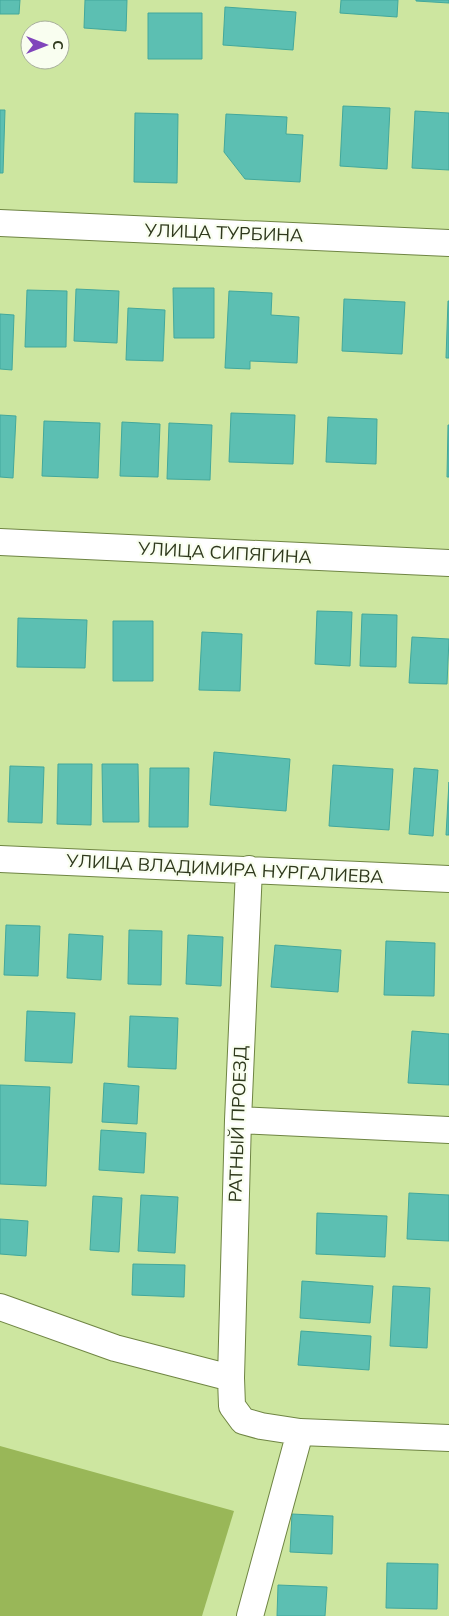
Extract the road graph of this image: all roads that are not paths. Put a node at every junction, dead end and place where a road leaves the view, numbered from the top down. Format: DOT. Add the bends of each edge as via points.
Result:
graph roads {
  1 [pos="0,223"];
  2 [pos="449,242"];
  3 [pos="0,542"];
  4 [pos="449,563"];
  5 [pos="0,859"];
  6 [pos="249,869"];
  7 [pos="449,879"];
  8 [pos="238,1120"];
  9 [pos="449,1130"];
  10 [pos="0,1308"];
  11 [pos="231,1378"];
  12 [pos="300,1432"];
  13 [pos="449,1438"];
  14 [pos="250,1616"];
  1 -- 2 [label="street, УЛИЦА ТУРБИНА"];
  3 -- 4 [label="street, УЛИЦА СИПЯГИНА"];
  5 -- 6 [label="street, УЛИЦА ВЛАДИМИРА НУРГАЛИЕВА"];
  6 -- 7 [label="street, УЛИЦА ВЛАДИМИРА НУРГАЛИЕВА"];
  6 -- 8 [label="street, РАТНЫЙ ПРОЕЗД"];
  8 -- 9 [label="street"];
  8 -- 11 [label="street, РАТНЫЙ ПРОЕЗД"];
  10 -- 11 [label="street" via="115,1348"];
  11 -- 12 [label="street, РАТНЫЙ ПРОЕЗД" via="232,1406 243,1421"];
  12 -- 13 [label="street, РАТНЫЙ ПРОЕЗД"];
  12 -- 14 [label="street"];
}
